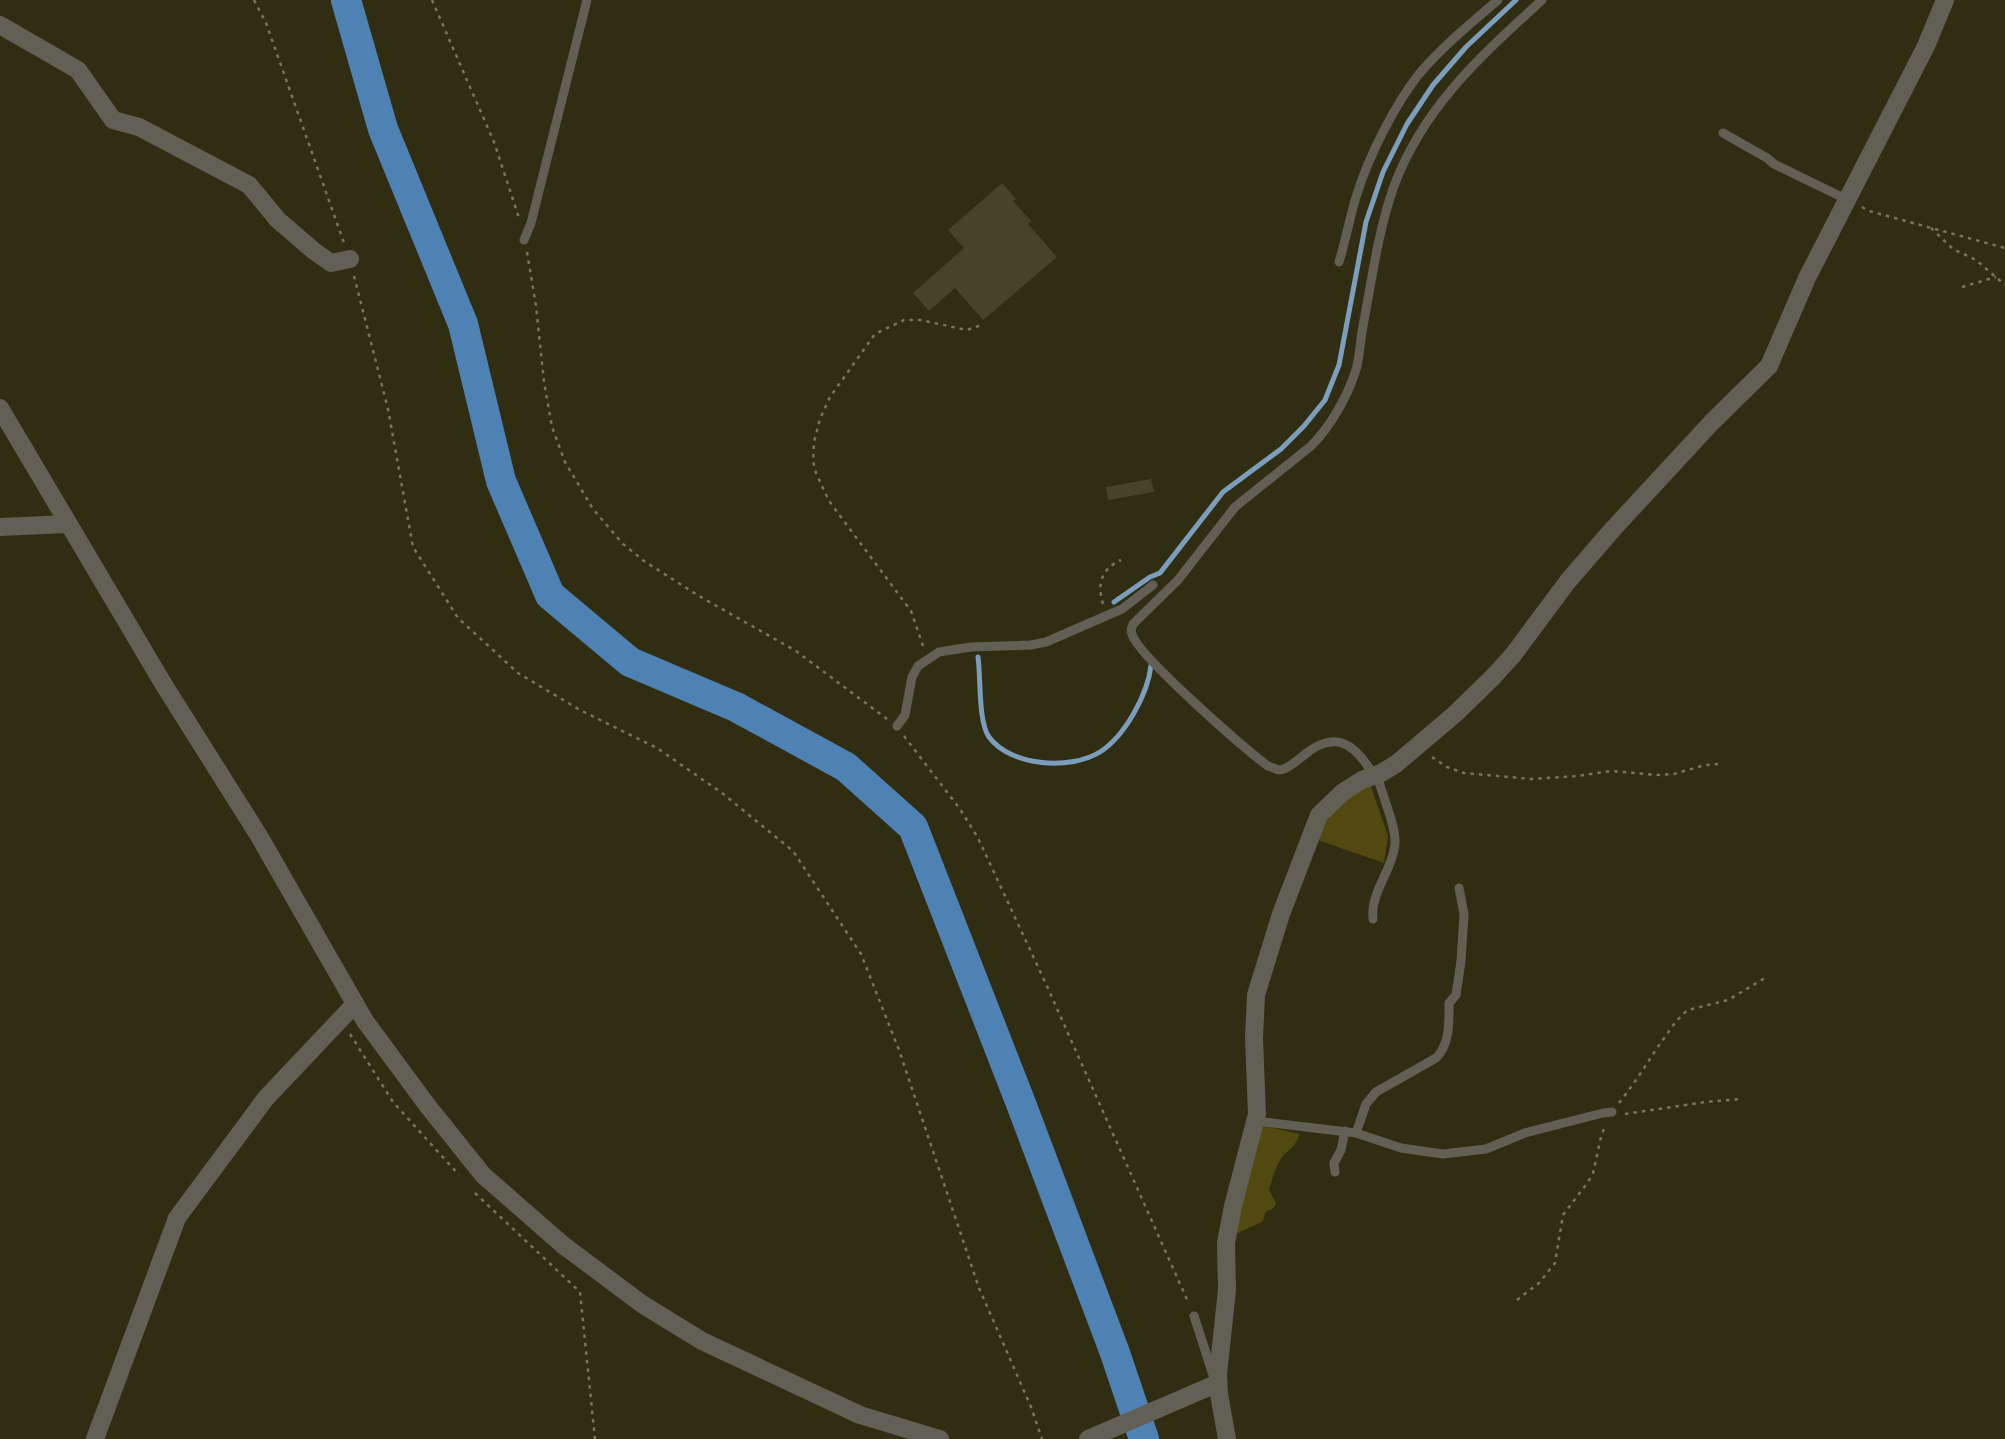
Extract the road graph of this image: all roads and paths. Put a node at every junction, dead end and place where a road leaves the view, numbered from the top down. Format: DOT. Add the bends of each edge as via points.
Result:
graph roads {
  1 [pos="254,0"];
  2 [pos="432,0"];
  3 [pos="587,0"];
  4 [pos="1498,0"];
  5 [pos="1542,0"];
  6 [pos="1945,0"];
  7 [pos="0,25"];
  8 [pos="1723,133"];
  9 [pos="1846,200"];
  10 [pos="1928,226"];
  11 [pos="524,240"];
  12 [pos="2005,248"];
  13 [pos="350,259"];
  14 [pos="1339,262"];
  15 [pos="1996,278"];
  16 [pos="2005,285"];
  17 [pos="1962,287"];
  18 [pos="984,324"];
  19 [pos="0,408"];
  20 [pos="68,524"];
  21 [pos="0,527"];
  22 [pos="1121,561"];
  23 [pos="1153,585"];
  24 [pos="1109,614"];
  25 [pos="928,659"];
  26 [pos="897,726"];
  27 [pos="1421,743"];
  28 [pos="1718,764"];
  29 [pos="1375,775"];
  30 [pos="1459,888"];
  31 [pos="1373,919"];
  32 [pos="1765,978"];
  33 [pos="355,1004"];
  34 [pos="341,1019"];
  35 [pos="1741,1099"];
  36 [pos="1612,1112"];
  37 [pos="1256,1121"];
  38 [pos="1345,1131"];
  39 [pos="1356,1133"];
  40 [pos="1335,1172"];
  41 [pos="458,1174"];
  42 [pos="467,1184"];
  43 [pos="1517,1300"];
  44 [pos="1194,1316"];
  45 [pos="1217,1389"];
  46 [pos="95,1439"];
  47 [pos="595,1439"];
  48 [pos="940,1439"];
  49 [pos="1042,1439"];
  50 [pos="1088,1439"];
  51 [pos="1227,1439"];
  1 -- 13 [label="path"];
  2 -- 11 [label="path" via="494,142"];
  3 -- 11 [label="lane"];
  4 -- 14 [label="lane" via="1438,55 1404,96 1357,192"];
  5 -- 29 [label="lane" via="1455,84 1424,125 1395,183 1383,220 1355,372 1318,439 1236,507 1178,580 1131,629 1143,652 1268,766 1279,770 1330,741 1353,750"];
  6 -- 9 [label="street"];
  7 -- 13 [label="street" via="78,70 113,120 139,127 249,185 278,220 331,263"];
  8 -- 9 [label="lane"];
  9 -- 10 [label="path" via="1869,211"];
  9 -- 27 [label="street" via="1769,366 1613,529 1513,655"];
  10 -- 12 [label="path"];
  10 -- 15 [label="path"];
  11 -- 26 [label="path" via="555,438 593,509 643,561 802,655"];
  13 -- 49 [label="path" via="388,410 414,547 458,618 518,673 657,748 793,850 861,954 943,1175 979,1288"];
  15 -- 16 [label="path"];
  15 -- 17 [label="path"];
  18 -- 25 [label="path" via="967,330 904,320 875,334 830,397 814,442 816,473 829,501 911,611"];
  19 -- 20 [label="street"];
  20 -- 21 [label="street"];
  20 -- 33 [label="street" via="259,836"];
  22 -- 24 [label="path" via="1101,576 1100,594"];
  23 -- 24 [label="lane"];
  24 -- 25 [label="lane" via="1046,642 954,649"];
  25 -- 26 [label="lane" via="912,677 905,715"];
  26 -- 44 [label="path" via="978,838"];
  27 -- 28 [label="path" via="1447,767 1486,777 1546,778 1611,771 1658,775"];
  27 -- 29 [label="street"];
  29 -- 31 [label="lane" via="1396,841"];
  29 -- 37 [label="street" via="1343,792 1319,815 1281,914 1255,1002"];
  30 -- 39 [label="lane" via="1464,914 1461,961 1456,995 1449,1003 1443,1051 1376,1092 1366,1104"];
  32 -- 36 [label="path" via="1728,1000 1683,1014"];
  33 -- 34 [label="street"];
  33 -- 48 [label="street" via="483,1175 563,1245 642,1304 702,1341 860,1415"];
  34 -- 41 [label="path" via="393,1102"];
  34 -- 46 [label="street" via="267,1098 177,1218"];
  35 -- 36 [label="path"];
  36 -- 39 [label="lane" via="1454,1154 1401,1147"];
  36 -- 43 [label="path" via="1593,1173 1563,1215 1555,1263"];
  37 -- 38 [label="lane"];
  37 -- 45 [label="street" via="1227,1233 1226,1312"];
  38 -- 39 [label="lane"];
  38 -- 40 [label="lane"];
  42 -- 47 [label="path" via="580,1292"];
  44 -- 45 [label="lane"];
  45 -- 50 [label="street" via="1195,1393"];
  45 -- 51 [label="street"];
}
